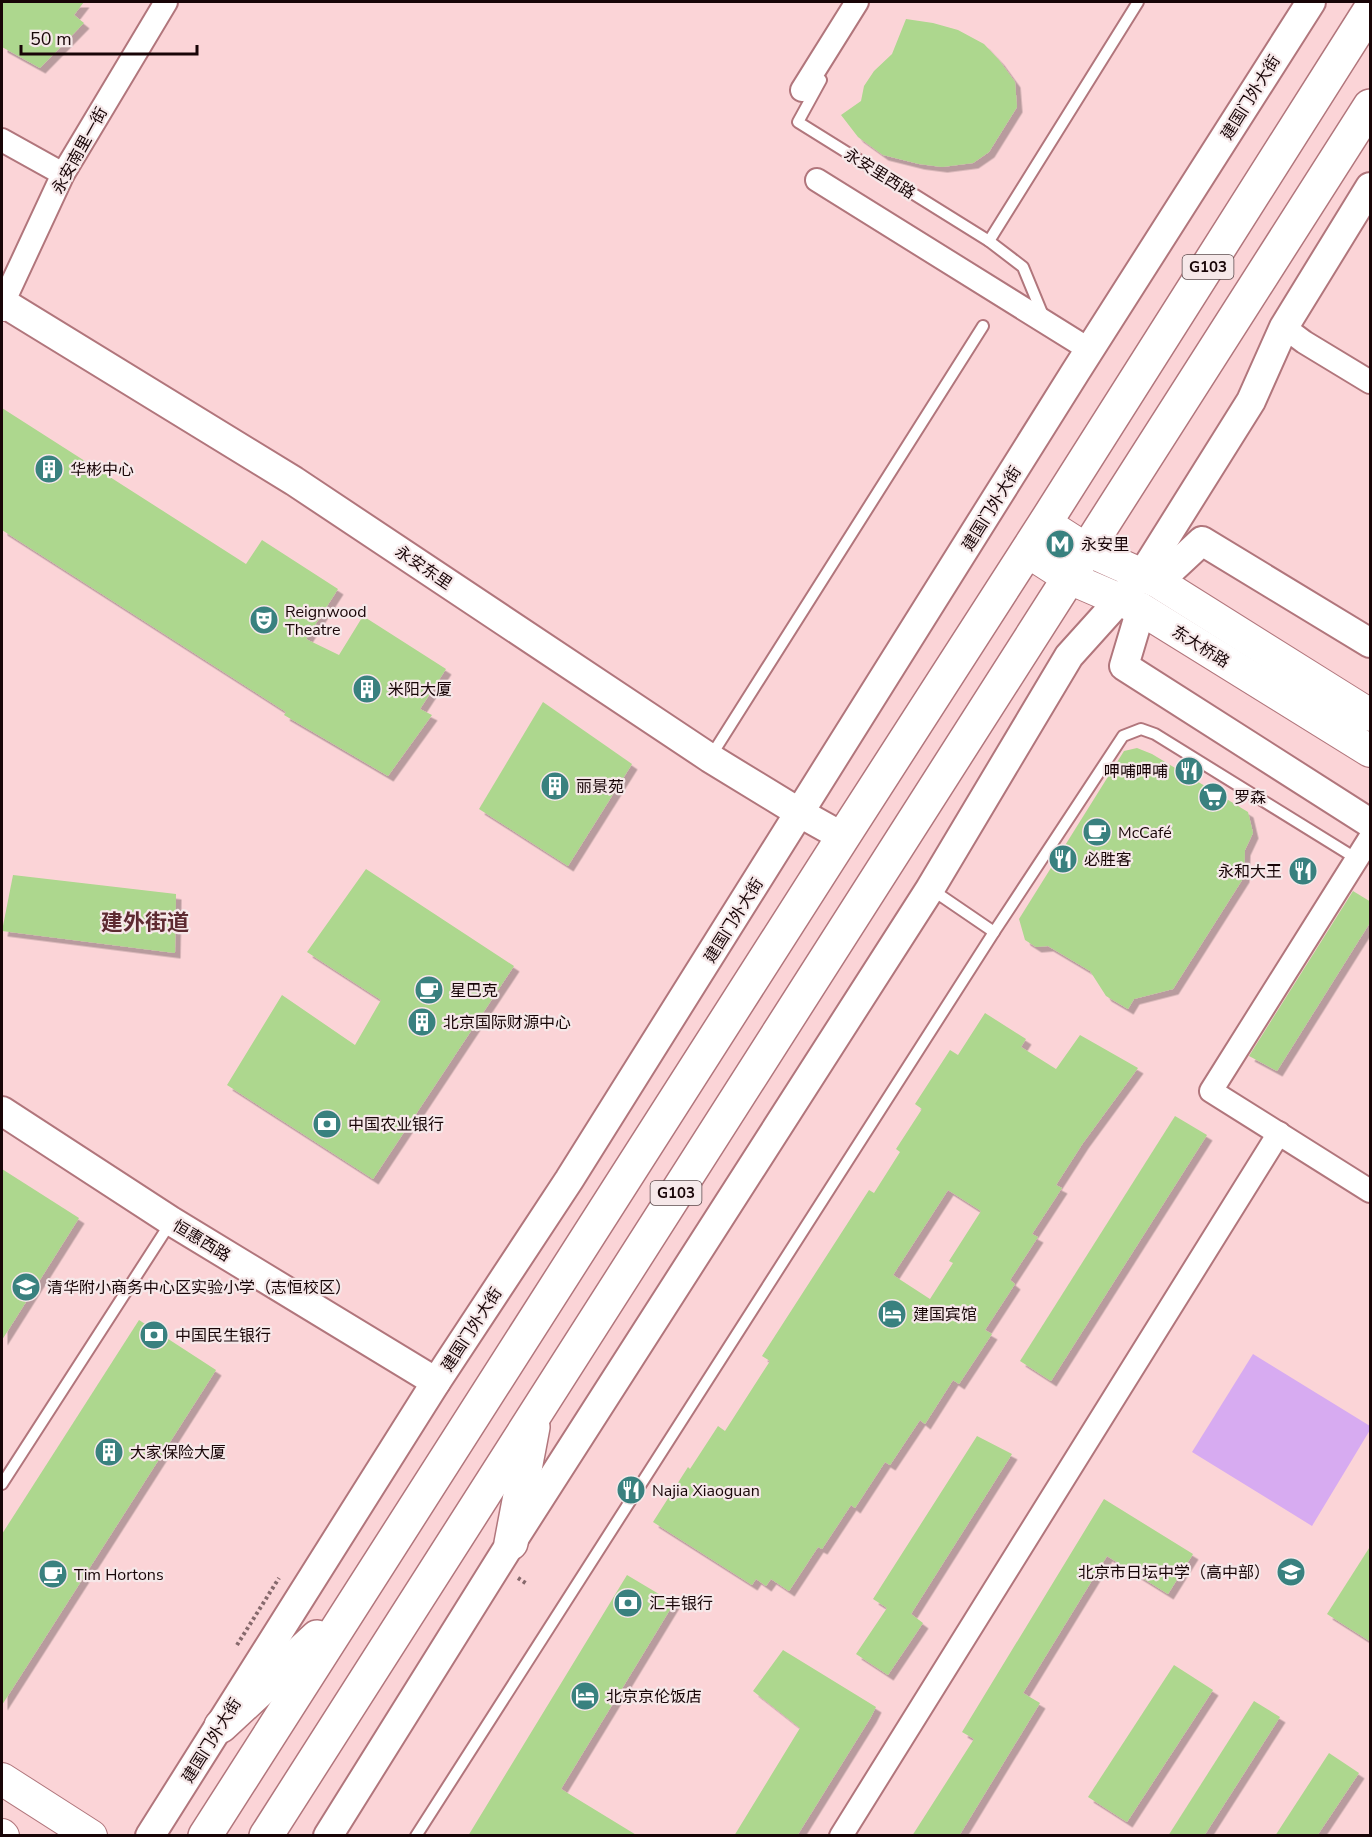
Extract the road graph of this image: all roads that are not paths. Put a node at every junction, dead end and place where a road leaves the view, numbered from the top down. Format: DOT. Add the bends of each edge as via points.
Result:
graph roads {
  1 [pos="166,2"];
  2 [pos="857,2"];
  3 [pos="1138,2"];
  4 [pos="1311,2"];
  5 [pos="1371,10"];
  6 [pos="802,90"];
  7 [pos="1371,106"];
  8 [pos="2,140"];
  9 [pos="63,174"];
  10 [pos="817,180"];
  11 [pos="1371,187"];
  12 [pos="989,241"];
  13 [pos="2,304"];
  14 [pos="1046,324"];
  15 [pos="983,326"];
  16 [pos="1284,327"];
  17 [pos="1090,350"];
  18 [pos="1371,382"];
  19 [pos="1045,524"];
  20 [pos="1087,550"];
  21 [pos="1027,551"];
  22 [pos="1070,578"];
  23 [pos="1150,578"];
  24 [pos="1130,604"];
  25 [pos="1371,643"];
  26 [pos="1371,715"];
  27 [pos="1371,751"];
  28 [pos="710,758"];
  29 [pos="800,813"];
  30 [pos="1371,823"];
  31 [pos="843,837"];
  32 [pos="1371,838"];
  33 [pos="1357,860"];
  34 [pos="930,889"];
  35 [pos="994,932"];
  36 [pos="2,1111"];
  37 [pos="1279,1133"];
  38 [pos="1371,1191"];
  39 [pos="171,1221"];
  40 [pos="436,1382"];
  41 [pos="536,1411"];
  42 [pos="2,1484"];
  43 [pos="511,1543"];
  44 [pos="351,1605"];
  45 [pos="221,1726"];
  46 [pos="2,1779"];
  47 [pos="76,1831"];
  48 [pos="150,1836"];
  49 [pos="205,1836"];
  50 [pos="266,1836"];
  51 [pos="328,1836"];
  52 [pos="416,1836"];
  53 [pos="841,1836"];
  1 -- 9 [label="street, 永安南里一街"];
  2 -- 6 [label="street"];
  2 -- 12 [label="lane, 永安里西路" via="843,39 798,122"];
  3 -- 12 [label="lane"];
  4 -- 17 [label="street, 建国门外大街"];
  5 -- 19 [label="highway, G103"];
  7 -- 20 [label="highway, G103"];
  8 -- 9 [label="street"];
  9 -- 13 [label="street, 永安南里一街"];
  10 -- 14 [label="street"];
  11 -- 16 [label="street"];
  12 -- 14 [label="lane, 永安里西路" via="1023,267"];
  13 -- 28 [label="street, 永安东里" via="294,482"];
  14 -- 17 [label="street"];
  15 -- 28 [label="lane"];
  16 -- 18 [label="street"];
  16 -- 23 [label="street" via="1251,401"];
  17 -- 29 [label="street, 建国门外大街"];
  19 -- 20 [label="main road, 东大桥路"];
  19 -- 21 [label="highway"];
  20 -- 22 [label="highway, G103"];
  20 -- 23 [label="main road, 东大桥路"];
  21 -- 22 [label="main road, 东大桥路"];
  21 -- 31 [label="highway, G103"];
  22 -- 24 [label="main road, 东大桥路"];
  22 -- 41 [label="highway, G103"];
  23 -- 24 [label="street"];
  23 -- 25 [label="street" via="1202,541"];
  23 -- 26 [label="main road, 东大桥路"];
  24 -- 27 [label="main road, 东大桥路"];
  24 -- 30 [label="street" via="1124,666"];
  24 -- 34 [label="street" via="1069,656"];
  28 -- 29 [label="street, 永安东里"];
  29 -- 31 [label="street, 永安东里"];
  29 -- 40 [label="street, 建国门外大街" via="569,1180"];
  31 -- 44 [label="highway, G103"];
  32 -- 33 [label="street"];
  33 -- 35 [label="lane" via="1141,729 1123,736"];
  33 -- 37 [label="street" via="1211,1091"];
  34 -- 35 [label="lane"];
  34 -- 43 [label="street"];
  35 -- 52 [label="lane"];
  36 -- 39 [label="street, 恒惠西路"];
  37 -- 38 [label="street"];
  37 -- 53 [label="street"];
  39 -- 40 [label="street, 恒惠西路"];
  39 -- 42 [label="lane"];
  40 -- 45 [label="street, 建国门外大街"];
  41 -- 43 [label="highway"];
  41 -- 50 [label="highway, G103"];
  43 -- 51 [label="street"];
  44 -- 45 [label="highway"];
  44 -- 49 [label="highway, G103"];
  45 -- 48 [label="street, 建国门外大街"];
  46 -- 47 [label="main road"];
}
